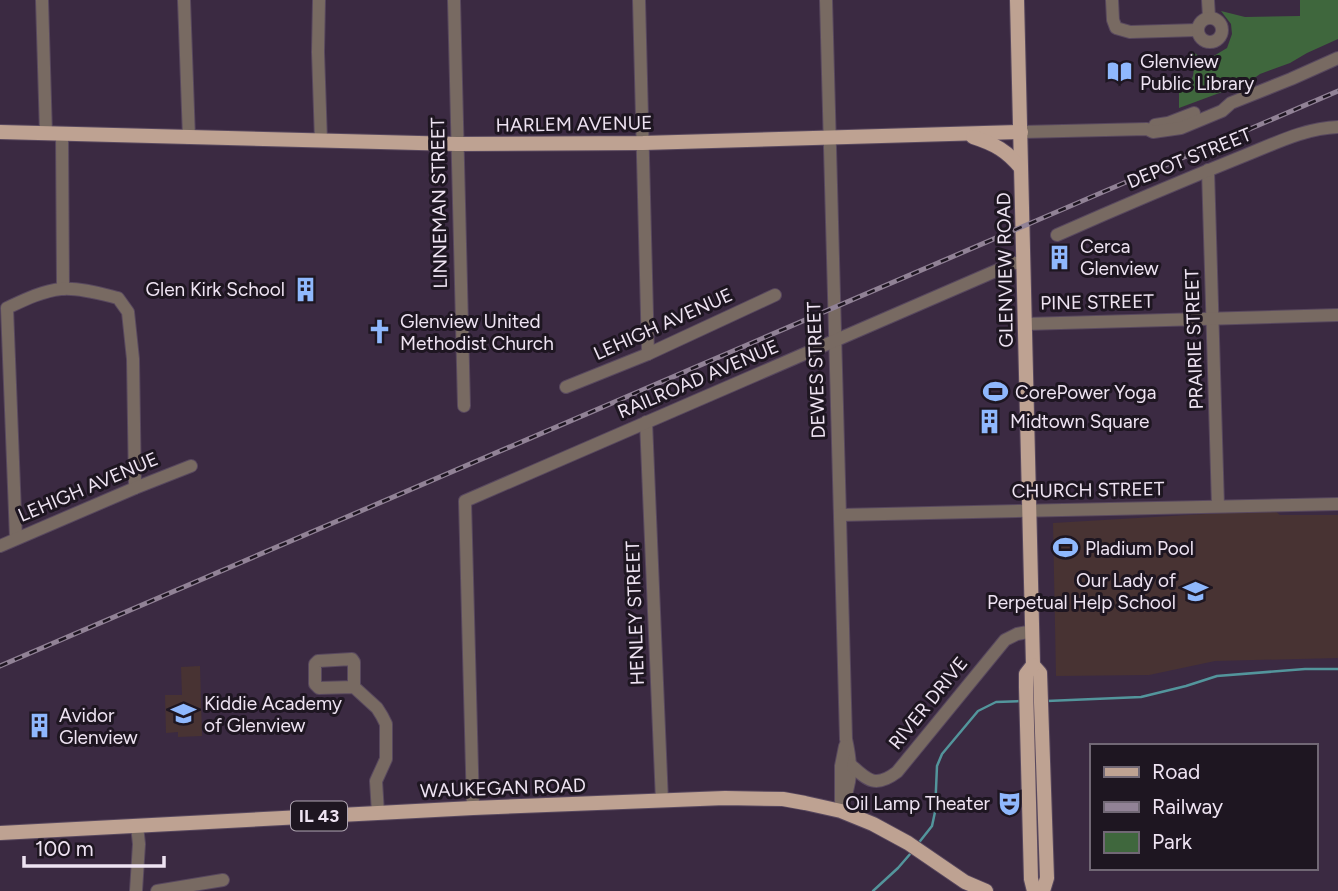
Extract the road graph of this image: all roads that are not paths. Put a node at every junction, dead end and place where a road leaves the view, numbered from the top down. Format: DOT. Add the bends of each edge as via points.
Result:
graph roads {
  1 [pos="42,0"];
  2 [pos="184,0"];
  3 [pos="319,0"];
  4 [pos="454,0"];
  5 [pos="639,0"];
  6 [pos="826,0"];
  7 [pos="1017,0"];
  8 [pos="1112,0"];
  9 [pos="1208,0"];
  10 [pos="1209,18"];
  11 [pos="1198,30"];
  12 [pos="1338,58"];
  13 [pos="1338,127"];
  14 [pos="0,132"];
  15 [pos="1021,132"];
  16 [pos="46,134"];
  17 [pos="62,134"];
  18 [pos="962,134"];
  19 [pos="189,138"];
  20 [pos="829,138"];
  21 [pos="321,141"];
  22 [pos="643,143"];
  23 [pos="457,144"];
  24 [pos="1021,169"];
  25 [pos="1208,170"];
  26 [pos="1057,235"];
  27 [pos="1024,263"];
  28 [pos="63,289"];
  29 [pos="775,295"];
  30 [pos="1338,315"];
  31 [pos="1212,319"];
  32 [pos="1026,324"];
  33 [pos="835,342"];
  34 [pos="648,354"];
  35 [pos="566,387"];
  36 [pos="464,406"];
  37 [pos="646,422"];
  38 [pos="191,466"];
  39 [pos="135,488"];
  40 [pos="1338,504"];
  41 [pos="1219,506"];
  42 [pos="1030,510"];
  43 [pos="840,515"];
  44 [pos="16,538"];
  45 [pos="0,546"];
  46 [pos="1033,631"];
  47 [pos="355,687"];
  48 [pos="1034,720"];
  49 [pos="846,739"];
  50 [pos="851,765"];
  51 [pos="662,801"];
  52 [pos="473,808"];
  53 [pos="841,811"];
  54 [pos="378,813"];
  55 [pos="137,826"];
  56 [pos="0,833"];
  57 [pos="223,880"];
  58 [pos="136,891"];
  59 [pos="157,891"];
  60 [pos="986,891"];
  61 [pos="1034,891"];
  62 [pos="1042,891"];
  1 -- 16 [label="street"];
  2 -- 19 [label="street"];
  3 -- 21 [label="street"];
  4 -- 23 [label="street, LINNEMAN STREET"];
  5 -- 22 [label="street"];
  6 -- 20 [label="street, DEWES STREET"];
  7 -- 15 [label="main road, GLENVIEW ROAD"];
  8 -- 11 [label="street" via="1116,28 1130,32"];
  9 -- 10 [label="street"];
  10 -- 11 [label="street" via="1202,20"];
  10 -- 11 [label="street" via="1222,25 1218,40 1203,40"];
  12 -- 15 [label="street, HARLEM AVENUE" via="1231,103 1147,129"];
  13 -- 25 [label="street, DEPOT STREET" via="1313,130"];
  14 -- 16 [label="main road, HARLEM AVENUE"];
  15 -- 18 [label="main road, HARLEM AVENUE"];
  15 -- 24 [label="main road, GLENVIEW ROAD"];
  16 -- 17 [label="main road, HARLEM AVENUE"];
  17 -- 19 [label="main road, HARLEM AVENUE"];
  17 -- 28 [label="street"];
  18 -- 20 [label="main road, HARLEM AVENUE"];
  18 -- 24 [label="main road" via="1001,149"];
  19 -- 21 [label="main road, HARLEM AVENUE"];
  20 -- 22 [label="main road, HARLEM AVENUE"];
  20 -- 33 [label="street, DEWES STREET"];
  21 -- 23 [label="main road, HARLEM AVENUE"];
  22 -- 23 [label="main road, HARLEM AVENUE"];
  22 -- 34 [label="street"];
  23 -- 36 [label="street, LINNEMAN STREET"];
  24 -- 27 [label="main road, GLENVIEW ROAD"];
  25 -- 26 [label="street, DEPOT STREET"];
  25 -- 31 [label="street, PRAIRIE STREET"];
  27 -- 32 [label="main road, GLENVIEW ROAD"];
  27 -- 33 [label="street, RAILROAD AVENUE" via="1012,264"];
  28 -- 39 [label="street" via="118,298 128,312"];
  28 -- 44 [label="street" via="7,308"];
  29 -- 34 [label="street, LEHIGH AVENUE"];
  30 -- 31 [label="street, PINE STREET"];
  31 -- 32 [label="street, PINE STREET"];
  31 -- 41 [label="street, PRAIRIE STREET"];
  32 -- 42 [label="main road, GLENVIEW ROAD"];
  33 -- 37 [label="street, RAILROAD AVENUE"];
  33 -- 43 [label="street, DEWES STREET"];
  34 -- 35 [label="street, LEHIGH AVENUE"];
  37 -- 51 [label="street, HENLEY STREET"];
  37 -- 52 [label="street, RAILROAD AVENUE" via="465,501"];
  38 -- 39 [label="street, LEHIGH AVENUE"];
  39 -- 44 [label="street, LEHIGH AVENUE"];
  40 -- 41 [label="street, CHURCH STREET"];
  41 -- 42 [label="street, CHURCH STREET"];
  42 -- 43 [label="street, CHURCH STREET"];
  42 -- 46 [label="main road, GLENVIEW ROAD"];
  43 -- 49 [label="street, DEWES STREET"];
  44 -- 45 [label="street, LEHIGH AVENUE"];
  46 -- 48 [label="main road, GLENVIEW ROAD" via="1033,665 1026,674 1033,687"];
  46 -- 50 [label="street, RIVER DRIVE" via="1005,640 886,781 872,781"];
  47 -- 54 [label="street" via="386,724 386,759 376,781"];
  48 -- 61 [label="main road, GLENVIEW ROAD"];
  48 -- 62 [label="main road, GLENVIEW ROAD" via="1047,878"];
  49 -- 50 [label="street, DEWES STREET"];
  49 -- 53 [label="street, DEWES STREET"];
  50 -- 53 [label="street, DEWES STREET"];
  51 -- 52 [label="main road, WAUKEGAN ROAD / IL 43"];
  51 -- 53 [label="main road, WAUKEGAN ROAD / IL 43" via="783,799"];
  52 -- 54 [label="main road, WAUKEGAN ROAD / IL 43"];
  53 -- 60 [label="main road, WAUKEGAN ROAD / IL 43" via="908,843"];
  54 -- 55 [label="main road, WAUKEGAN ROAD / IL 43"];
  55 -- 56 [label="main road, WAUKEGAN ROAD / IL 43"];
  55 -- 58 [label="street"];
  57 -- 59 [label="street"];
}
